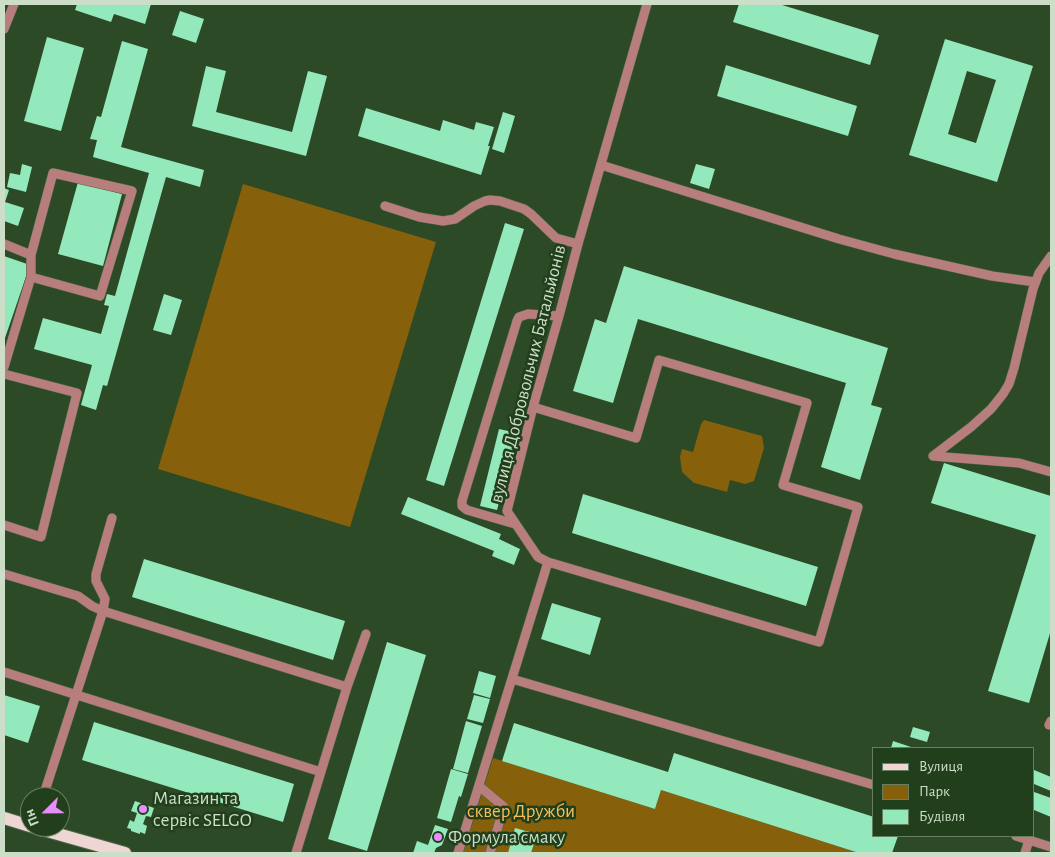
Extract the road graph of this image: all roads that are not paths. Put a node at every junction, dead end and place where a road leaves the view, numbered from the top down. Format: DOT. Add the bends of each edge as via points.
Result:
graph roads {
  1 [pos="14,4"];
  2 [pos="647,4"];
  3 [pos="4,29"];
  4 [pos="601,165"];
  5 [pos="385,206"];
  6 [pos="4,244"];
  7 [pos="578,244"];
  8 [pos="31,255"];
  9 [pos="1051,256"];
  10 [pos="31,277"];
  11 [pos="1035,282"];
  12 [pos="559,316"];
  13 [pos="4,367"];
  14 [pos="4,374"];
  15 [pos="533,407"];
  16 [pos="1051,472"];
  17 [pos="112,518"];
  18 [pos="515,524"];
  19 [pos="4,525"];
  20 [pos="548,562"];
  21 [pos="4,574"];
  22 [pos="103,611"];
  23 [pos="366,634"];
  24 [pos="4,672"];
  25 [pos="512,678"];
  26 [pos="347,687"];
  27 [pos="77,694"];
  28 [pos="321,772"];
  29 [pos="872,784"];
  30 [pos="479,786"];
  31 [pos="46,787"];
  32 [pos="4,818"];
  33 [pos="20,823"];
  34 [pos="70,837"];
  35 [pos="1019,837"];
  36 [pos="1029,840"];
  37 [pos="1051,847"];
  38 [pos="125,853"];
  39 [pos="296,853"];
  40 [pos="458,853"];
  41 [pos="490,853"];
  42 [pos="1025,853"];
  1 -- 3 [label="street"];
  2 -- 4 [label="street, вулиця Добровольчих Батальйонів"];
  4 -- 7 [label="street, вулиця Добровольчих Батальйонів"];
  4 -- 11 [label="street" via="894,254"];
  5 -- 7 [label="street" via="443,221 455,219 485,201 500,201 524,209 556,238"];
  6 -- 8 [label="street"];
  7 -- 12 [label="street, вулиця Добровольчих Батальйонів"];
  8 -- 10 [label="street"];
  8 -- 10 [label="street" via="52,173 132,191 100,296"];
  9 -- 11 [label="street"];
  10 -- 13 [label="street"];
  11 -- 16 [label="street" via="1009,384 971,427 933,456 1019,463"];
  12 -- 15 [label="street, вулиця Добровольчих Батальйонів"];
  12 -- 18 [label="street" via="528,314 519,317 462,500 462,506 467,510"];
  14 -- 19 [label="street" via="77,393 41,537"];
  15 -- 18 [label="street, вулиця Добровольчих Батальйонів" via="507,511"];
  15 -- 20 [label="street" via="636,438 659,360 806,403 783,485 858,507 819,642"];
  17 -- 22 [label="street" via="96,574 105,599"];
  18 -- 20 [label="street, вулиця Добровольчих Батальйонів" via="538,557"];
  20 -- 25 [label="street"];
  21 -- 22 [label="street" via="78,596"];
  22 -- 26 [label="street"];
  22 -- 27 [label="street"];
  23 -- 26 [label="street"];
  24 -- 27 [label="street"];
  25 -- 29 [label="street"];
  25 -- 30 [label="street"];
  26 -- 28 [label="street"];
  27 -- 28 [label="street"];
  27 -- 31 [label="street"];
  28 -- 39 [label="street"];
  30 -- 40 [label="street"];
  30 -- 41 [label="street" via="504,808"];
  32 -- 33 [label="main road"];
  34 -- 38 [label="main road"];
  35 -- 36 [label="street"];
  36 -- 37 [label="street"];
  36 -- 42 [label="street"];
}
